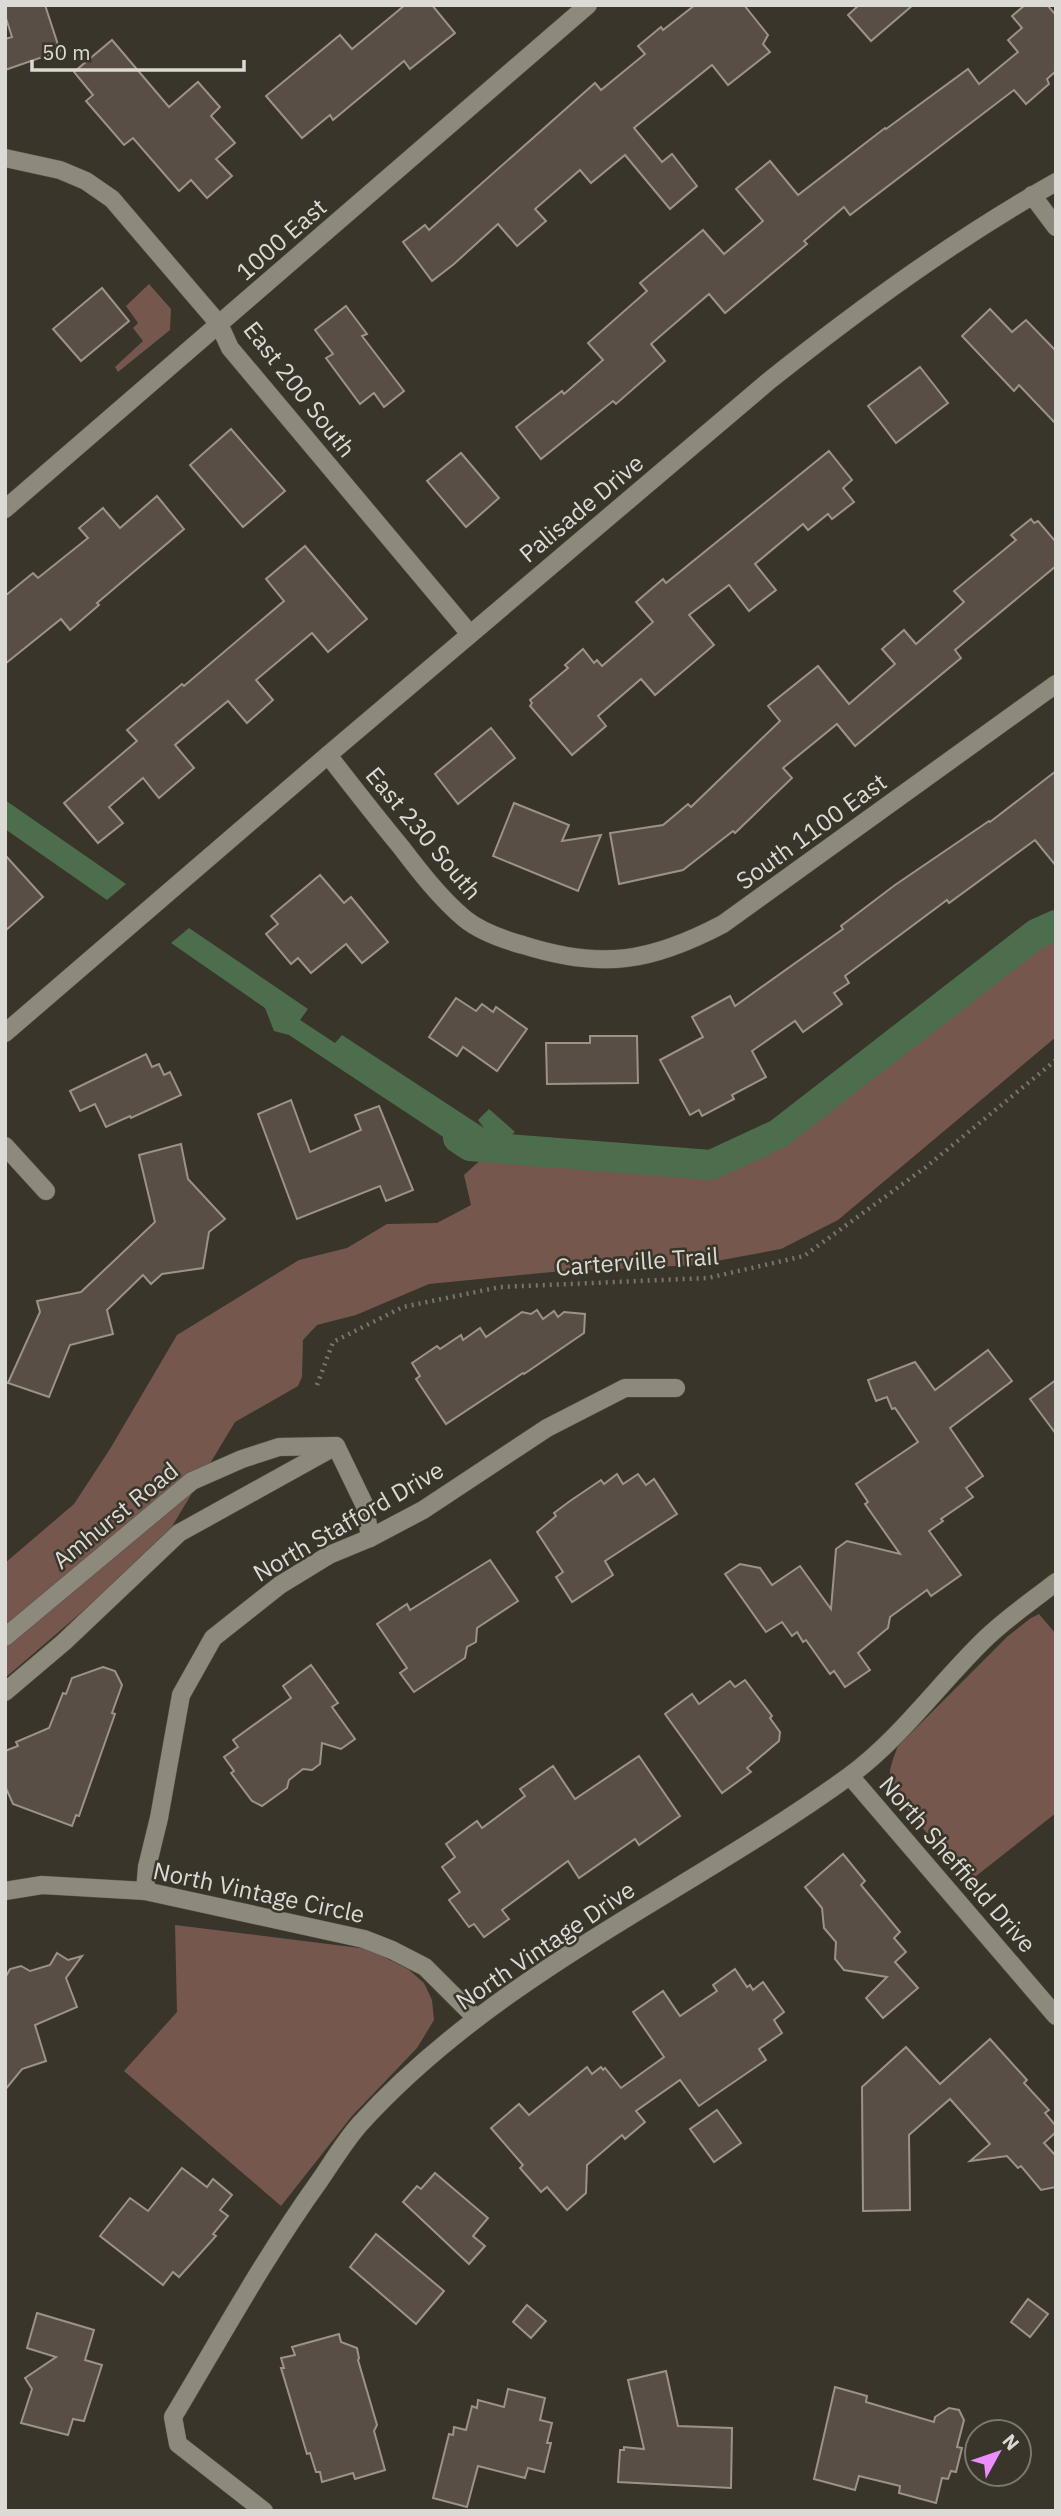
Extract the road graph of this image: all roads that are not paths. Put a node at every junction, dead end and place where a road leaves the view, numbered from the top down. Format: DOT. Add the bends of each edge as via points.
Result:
graph roads {
  1 [pos="587,5"];
  2 [pos="5,158"];
  3 [pos="1056,181"];
  4 [pos="1032,195"];
  5 [pos="1056,227"];
  6 [pos="219,324"];
  7 [pos="5,509"];
  8 [pos="470,634"];
  9 [pos="1056,684"];
  10 [pos="328,755"];
  11 [pos="572,957"];
  12 [pos="5,1033"];
  13 [pos="5,1146"];
  14 [pos="46,1191"];
  15 [pos="676,1388"];
  16 [pos="336,1446"];
  17 [pos="370,1538"];
  18 [pos="1056,1582"];
  19 [pos="5,1637"];
  20 [pos="5,1692"];
  21 [pos="850,1776"];
  22 [pos="5,1891"];
  23 [pos="145,1891"];
  24 [pos="1056,2016"];
  25 [pos="475,2018"];
  26 [pos="264,2511"];
  1 -- 6 [label="street, 1000 East"];
  2 -- 6 [label="street, East 200 South" via="60,170 112,199"];
  3 -- 4 [label="street, Palisade Drive"];
  4 -- 5 [label="street"];
  4 -- 8 [label="street, Palisade Drive" via="925,262 837,327"];
  6 -- 7 [label="street, 1000 East"];
  6 -- 8 [label="street, East 200 South" via="230,348"];
  8 -- 10 [label="street, Palisade Drive"];
  9 -- 11 [label="street, South 1100 East" via="723,923 660,953 600,961"];
  10 -- 11 [label="street, East 230 South" via="424,877 466,920 507,940"];
  10 -- 12 [label="street, Palisade Drive"];
  13 -- 14 [label="street"];
  15 -- 17 [label="street, North Stafford Drive" via="625,1388 547,1428 423,1510"];
  16 -- 17 [label="street" via="365,1506"];
  16 -- 19 [label="street, Amhurst Road" via="279,1447 192,1481"];
  16 -- 20 [label="street" via="179,1533"];
  17 -- 23 [label="street, North Stafford Drive" via="329,1555 280,1585 213,1638 181,1695"];
  18 -- 21 [label="street, North Vintage Drive" via="985,1639"];
  21 -- 24 [label="street, North Sheffield Drive"];
  21 -- 25 [label="street, North Vintage Drive" via="539,1972"];
  22 -- 23 [label="street, North Vintage Circle" via="42,1885"];
  23 -- 25 [label="street, North Vintage Circle" via="364,1939 425,1967"];
  25 -- 26 [label="street, North Vintage Drive" via="358,2126 281,2233 173,2417 178,2444"];
}
